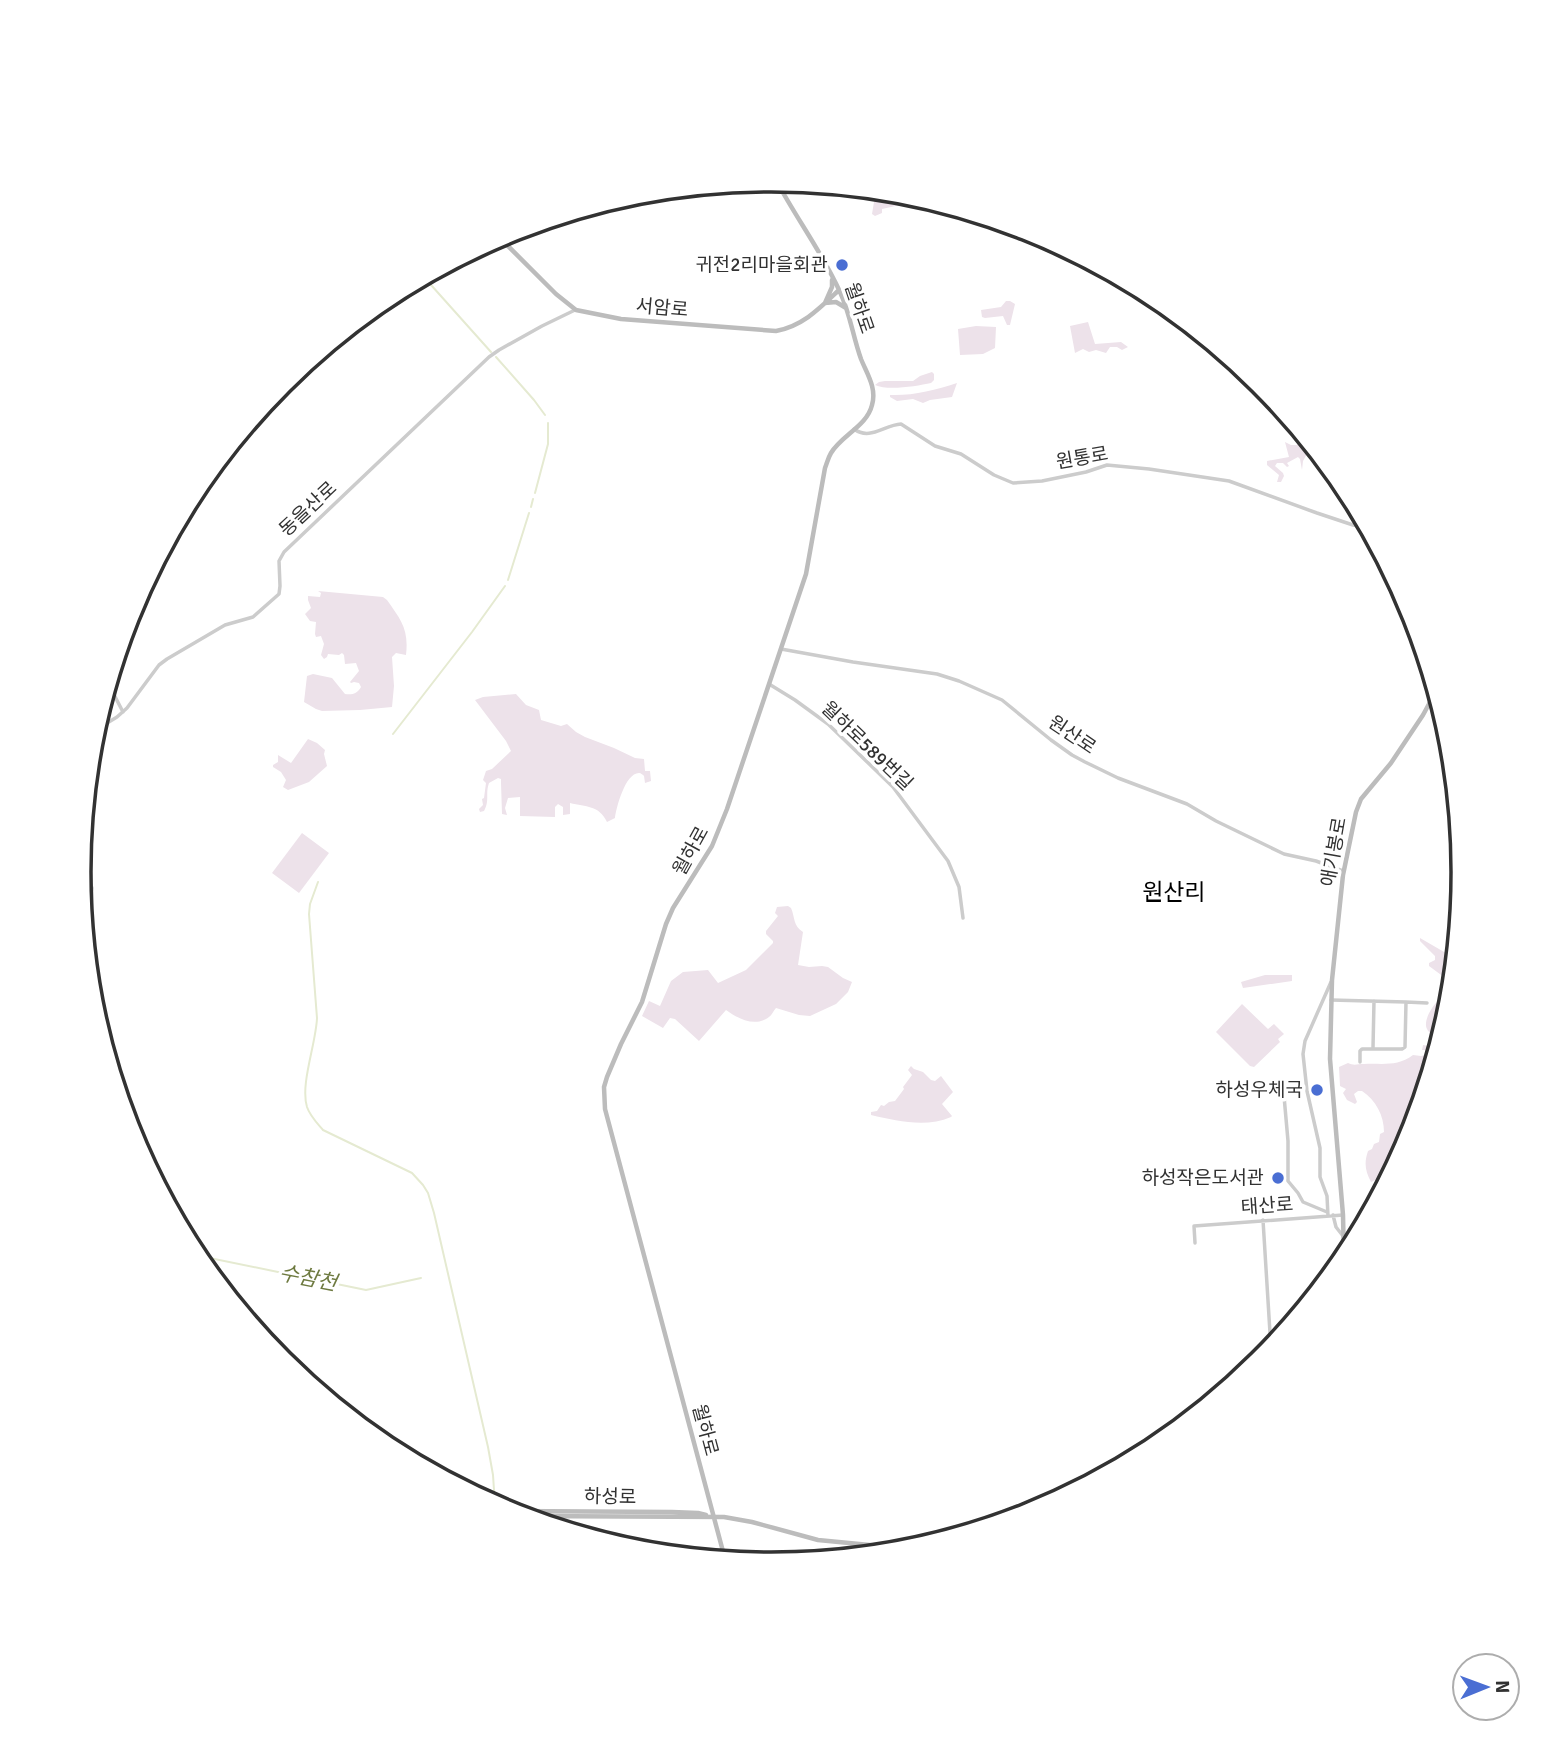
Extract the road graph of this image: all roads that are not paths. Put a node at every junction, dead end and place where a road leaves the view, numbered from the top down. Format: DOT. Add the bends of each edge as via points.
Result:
graph roads {
  1 [pos="784,192"];
  2 [pos="507,245"];
  3 [pos="832,276"];
  4 [pos="839,290"];
  5 [pos="825,303"];
  6 [pos="847,309"];
  7 [pos="576,310"];
  8 [pos="854,429"];
  9 [pos="1355,524"];
  10 [pos="781,649"];
  11 [pos="769,684"];
  12 [pos="114,695"];
  13 [pos="1430,703"];
  14 [pos="123,712"];
  15 [pos="108,723"];
  16 [pos="1343,871"];
  17 [pos="963,918"];
  18 [pos="1332,980"];
  19 [pos="1331,1000"];
  20 [pos="1374,1001"];
  21 [pos="1406,1002"];
  22 [pos="1427,1003"];
  23 [pos="1373,1049"];
  24 [pos="1360,1062"];
  25 [pos="1284,1096"];
  26 [pos="1329,1214"];
  27 [pos="1343,1215"];
  28 [pos="1263,1220"];
  29 [pos="1343,1236"];
  30 [pos="1195,1243"];
  31 [pos="1270,1333"];
  32 [pos="542,1511"];
  33 [pos="555,1516"];
  34 [pos="713,1516"];
  35 [pos="867,1545"];
  36 [pos="722,1550"];
  1 -- 3 [label="street, 월하로"];
  2 -- 7 [label="street, 서암로"];
  3 -- 4 [label="street, 월하로"];
  3 -- 5 [label="street"];
  4 -- 5 [label="street, 서암로"];
  4 -- 6 [label="street, 월하로"];
  5 -- 6 [label="street" via="839,303"];
  5 -- 7 [label="street, 서암로" via="804,321 776,331 621,319"];
  6 -- 8 [label="street, 월하로" via="874,394 869,413"];
  7 -- 14 [label="street, 동을산로" via="489,357 287,548 279,558 279,594 253,617 225,625 159,665"];
  8 -- 9 [label="street, 원통로" via="871,434 901,424 935,446 961,454 1013,483 1107,465 1143,469 1229,481"];
  8 -- 10 [label="street, 월하로" via="828,458 809,564"];
  10 -- 11 [label="street, 월하로"];
  10 -- 16 [label="street, 원산로" via="937,674 970,685 1002,700 1085,762 1187,804 1284,854"];
  11 -- 17 [label="street, 월하로589번길" via="828,724 893,787 948,861 959,887"];
  11 -- 34 [label="street, 월하로" via="717,835 670,916 642,1002 604,1087 605,1109"];
  12 -- 14 [label="street"];
  13 -- 16 [label="street, 애기봉로" via="1391,763 1361,799"];
  14 -- 15 [label="street, 동을산로"];
  16 -- 18 [label="street, 애기봉로"];
  18 -- 19 [label="street, 애기봉로"];
  18 -- 26 [label="street" via="1303,1054"];
  19 -- 20 [label="street"];
  19 -- 27 [label="street, 애기봉로" via="1330,1071"];
  20 -- 21 [label="street"];
  20 -- 23 [label="street"];
  21 -- 22 [label="street"];
  21 -- 23 [label="street" via="1405,1047"];
  23 -- 24 [label="street" via="1361,1050"];
  25 -- 26 [label="street, 태산로" via="1288,1181 1303,1202"];
  26 -- 27 [label="street, 태산로"];
  26 -- 28 [label="street, 태산로"];
  26 -- 29 [label="street"];
  27 -- 29 [label="street, 애기봉로"];
  28 -- 30 [label="street, 태산로" via="1194,1226"];
  28 -- 31 [label="street"];
  32 -- 34 [label="street, 하성로"];
  33 -- 34 [label="street, 하성로"];
  34 -- 35 [label="street, 하성로" via="818,1540"];
  34 -- 36 [label="street, 월하로"];
}
